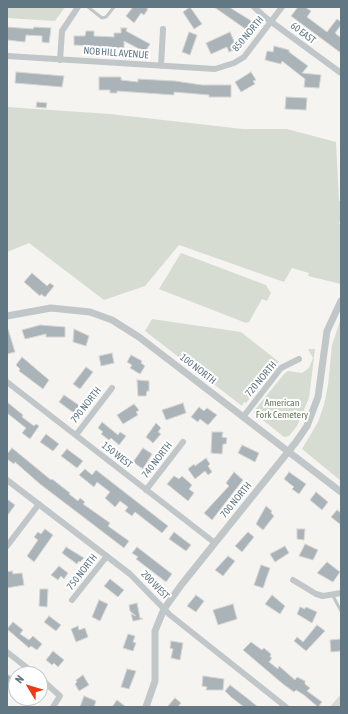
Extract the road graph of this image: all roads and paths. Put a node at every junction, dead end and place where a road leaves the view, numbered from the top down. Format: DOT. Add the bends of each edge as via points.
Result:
graph roads {
  1 [pos="59,7"];
  2 [pos="78,7"];
  3 [pos="88,7"];
  4 [pos="114,7"];
  5 [pos="254,7"];
  6 [pos="282,7"];
  7 [pos="62,9"];
  8 [pos="272,22"];
  9 [pos="163,29"];
  10 [pos="7,56"];
  11 [pos="60,60"];
  12 [pos="161,66"];
  13 [pos="223,68"];
  14 [pos="341,73"];
  15 [pos="341,301"];
  16 [pos="7,316"];
  17 [pos="298,359"];
  18 [pos="7,382"];
  19 [pos="112,388"];
  20 [pos="243,417"];
  21 [pos="76,435"];
  22 [pos="183,442"];
  23 [pos="289,451"];
  24 [pos="7,480"];
  25 [pos="146,490"];
  26 [pos="341,492"];
  27 [pos="39,504"];
  28 [pos="214,543"];
  29 [pos="7,546"];
  30 [pos="107,556"];
  31 [pos="293,580"];
  32 [pos="341,593"];
  33 [pos="333,596"];
  34 [pos="72,600"];
  35 [pos="164,609"];
  36 [pos="341,611"];
  37 [pos="7,652"];
  38 [pos="25,666"];
  39 [pos="48,685"];
  40 [pos="53,707"];
  41 [pos="146,707"];
  42 [pos="286,707"];
  1 -- 7 [label="path"];
  2 -- 11 [label="street" via="62,31"];
  3 -- 4 [label="lane" via="102,18"];
  5 -- 8 [label="street, 60 EAST"];
  6 -- 8 [label="street, 850 NORTH"];
  8 -- 13 [label="street, 850 NORTH" via="244,57"];
  8 -- 14 [label="street, 60 EAST"];
  9 -- 12 [label="street"];
  10 -- 11 [label="street, NOB HILL AVENUE"];
  11 -- 12 [label="street, NOB HILL AVENUE"];
  12 -- 13 [label="street, NOB HILL AVENUE"];
  15 -- 23 [label="street, 700 NORTH" via="326,339 320,389 315,406 307,426"];
  16 -- 20 [label="street, 100 NORTH" via="51,308 90,312 112,320 139,337"];
  17 -- 20 [label="street, 720 NORTH" via="281,368"];
  18 -- 21 [label="street, 150 WEST"];
  19 -- 21 [label="street, 790 NORTH"];
  20 -- 23 [label="street, 100 NORTH"];
  21 -- 25 [label="street, 150 WEST"];
  22 -- 25 [label="street, 740 NORTH"];
  23 -- 26 [label="street, 100 NORTH"];
  23 -- 28 [label="street, 700 NORTH"];
  24 -- 27 [label="street, 200 WEST"];
  25 -- 28 [label="street, 150 WEST"];
  27 -- 29 [label="street"];
  27 -- 30 [label="street, 200 WEST"];
  28 -- 35 [label="street, 700 NORTH"];
  30 -- 34 [label="street, 750 NORTH"];
  30 -- 35 [label="street, 200 WEST" via="135,579"];
  31 -- 33 [label="street" via="316,594"];
  32 -- 33 [label="street"];
  33 -- 36 [label="lane"];
  35 -- 41 [label="street, 700 NORTH" via="155,631 155,681"];
  35 -- 42 [label="street, 200 WEST"];
  37 -- 38 [label="street"];
  39 -- 40 [label="street" via="60,696"];
}
